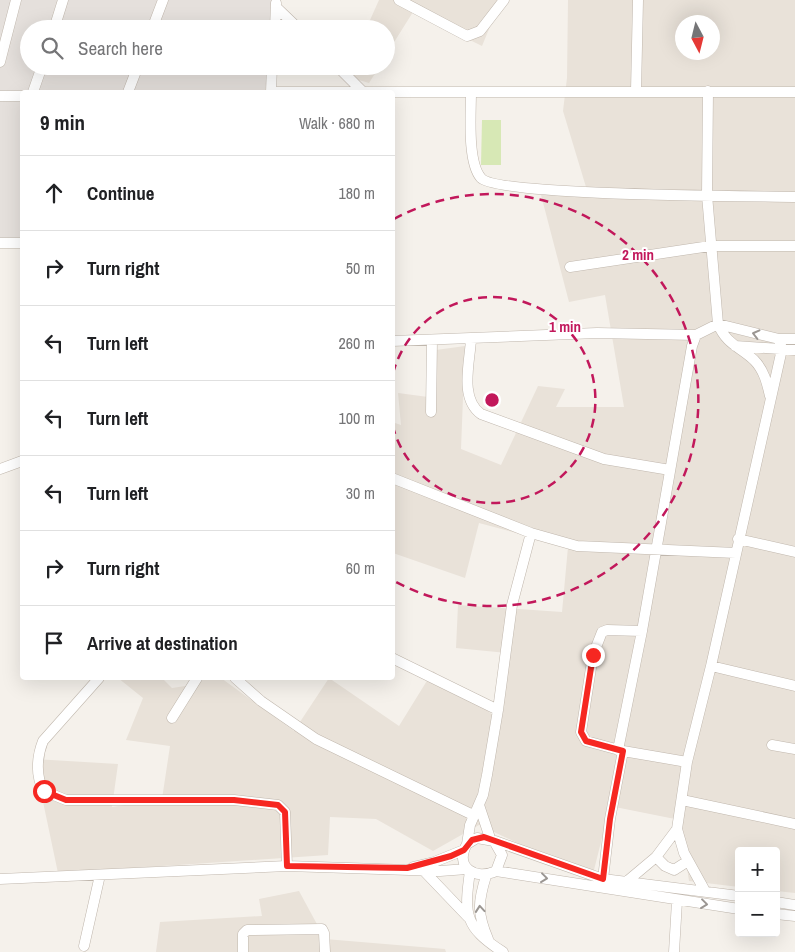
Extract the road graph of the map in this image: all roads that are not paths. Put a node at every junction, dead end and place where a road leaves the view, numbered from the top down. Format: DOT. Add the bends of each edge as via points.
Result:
graph roads {
  1 [pos="16,0"];
  2 [pos="63,0"];
  3 [pos="163,0"];
  4 [pos="399,0"];
  5 [pos="504,0"];
  6 [pos="638,0"];
  7 [pos="276,3"];
  8 [pos="57,20"];
  9 [pos="155,20"];
  10 [pos="275,20"];
  11 [pos="291,20"];
  12 [pos="0,62"];
  13 [pos="39,75"];
  14 [pos="135,75"];
  15 [pos="272,75"];
  16 [pos="346,75"];
  17 [pos="34,90"];
  18 [pos="129,90"];
  19 [pos="271,90"];
  20 [pos="361,90"];
  21 [pos="395,91"];
  22 [pos="636,91"];
  23 [pos="708,91"];
  24 [pos="472,92"];
  25 [pos="795,92"];
  26 [pos="0,96"];
  27 [pos="20,96"];
  28 [pos="707,195"];
  29 [pos="795,197"];
  30 [pos="0,243"];
  31 [pos="20,243"];
  32 [pos="710,246"];
  33 [pos="795,246"];
  34 [pos="570,267"];
  35 [pos="718,324"];
  36 [pos="696,335"];
  37 [pos="471,339"];
  38 [pos="779,339"];
  39 [pos="795,339"];
  40 [pos="432,340"];
  41 [pos="395,341"];
  42 [pos="734,346"];
  43 [pos="782,350"];
  44 [pos="795,350"];
  45 [pos="771,399"];
  46 [pos="431,412"];
  47 [pos="20,462"];
  48 [pos="0,469"];
  49 [pos="670,470"];
  50 [pos="395,479"];
  51 [pos="531,534"];
  52 [pos="738,539"];
  53 [pos="657,550"];
  54 [pos="795,552"];
  55 [pos="736,553"];
  56 [pos="642,631"];
  57 [pos="395,659"];
  58 [pos="711,666"];
  59 [pos="97,680"];
  60 [pos="195,680"];
  61 [pos="237,680"];
  62 [pos="795,686"];
  63 [pos="498,710"];
  64 [pos="172,718"];
  65 [pos="772,745"];
  66 [pos="795,749"];
  67 [pos="620,750"];
  68 [pos="687,762"];
  69 [pos="682,800"];
  70 [pos="479,805"];
  71 [pos="473,815"];
  72 [pos="795,824"];
  73 [pos="678,829"];
  74 [pos="492,839"];
  75 [pos="466,847"];
  76 [pos="656,857"];
  77 [pos="688,862"];
  78 [pos="287,866"];
  79 [pos="407,868"];
  80 [pos="469,870"];
  81 [pos="424,871"];
  82 [pos="496,871"];
  83 [pos="100,875"];
  84 [pos="486,876"];
  85 [pos="0,879"];
  86 [pos="603,879"];
  87 [pos="624,883"];
  88 [pos="705,891"];
  89 [pos="735,895"];
  90 [pos="677,901"];
  91 [pos="780,903"];
  92 [pos="795,905"];
  93 [pos="735,908"];
  94 [pos="780,914"];
  95 [pos="795,916"];
  96 [pos="469,918"];
  97 [pos="489,942"];
  98 [pos="84,946"];
  99 [pos="243,952"];
  100 [pos="325,952"];
  101 [pos="503,952"];
  102 [pos="674,952"];
  1 -- 12 [label="street"];
  2 -- 8 [label="street"];
  3 -- 9 [label="street"];
  4 -- 5 [label="street" via="467,36 480,31"];
  6 -- 22 [label="street"];
  7 -- 10 [label="street"];
  7 -- 11 [label="street"];
  13 -- 17 [label="street"];
  14 -- 18 [label="street"];
  15 -- 19 [label="street"];
  16 -- 20 [label="street"];
  21 -- 24 [label="street"];
  22 -- 23 [label="street"];
  22 -- 24 [label="street"];
  23 -- 25 [label="street"];
  23 -- 28 [label="street"];
  24 -- 28 [label="street" via="474,167 485,182 548,191"];
  26 -- 27 [label="street"];
  28 -- 29 [label="street"];
  28 -- 32 [label="street"];
  30 -- 31 [label="street"];
  32 -- 33 [label="street"];
  32 -- 34 [label="street"];
  32 -- 35 [label="street"];
  35 -- 36 [label="street"];
  38 -- 35 [label="street, one-way"];
  35 -- 42 [label="street" via="723,336"];
  36 -- 37 [label="street" via="597,333"];
  36 -- 49 [label="street"];
  37 -- 40 [label="street"];
  37 -- 49 [label="street" via="468,392 477,411 604,459"];
  38 -- 39 [label="street"];
  38 -- 43 [label="street"];
  40 -- 41 [label="street"];
  40 -- 46 [label="street"];
  42 -- 43 [label="street"];
  42 -- 45 [label="street" via="754,360 765,376"];
  43 -- 44 [label="street"];
  43 -- 45 [label="street"];
  45 -- 52 [label="street"];
  47 -- 48 [label="street"];
  49 -- 53 [label="street"];
  50 -- 51 [label="street"];
  51 -- 53 [label="street" via="587,548"];
  51 -- 63 [label="street" via="512,605"];
  52 -- 54 [label="street"];
  52 -- 55 [label="street"];
  53 -- 55 [label="street"];
  53 -- 56 [label="street"];
  55 -- 58 [label="street"];
  56 -- 67 [label="street"];
  56 -- 67 [label="street" via="602,632 593,655 581,732 586,741"];
  57 -- 63 [label="street"];
  58 -- 62 [label="street"];
  58 -- 68 [label="street"];
  59 -- 78 [label="street" via="43,741 38,752 38,768 44,791 66,800 234,800 278,805 285,812"];
  60 -- 64 [label="street"];
  61 -- 71 [label="street" via="261,701 323,743"];
  63 -- 70 [label="street"];
  65 -- 66 [label="street"];
  67 -- 68 [label="street"];
  67 -- 86 [label="street"];
  68 -- 69 [label="street"];
  69 -- 72 [label="street"];
  69 -- 73 [label="street"];
  70 -- 71 [label="street"];
  70 -- 74 [label="street"];
  71 -- 75 [label="street"];
  73 -- 76 [label="street"];
  73 -- 77 [label="street"];
  74 -- 75 [label="street" via="478,838"];
  74 -- 82 [label="street" via="502,855"];
  74 -- 86 [label="street"];
  75 -- 79 [label="street" via="434,862"];
  75 -- 80 [label="street" via="463,859"];
  76 -- 77 [label="street" via="664,866 674,870"];
  76 -- 87 [label="street"];
  77 -- 88 [label="street"];
  78 -- 79 [label="street"];
  78 -- 83 [label="street"];
  79 -- 81 [label="street"];
  80 -- 81 [label="street"];
  80 -- 84 [label="street"];
  80 -- 96 [label="street" via="465,902"];
  81 -- 96 [label="street"];
  82 -- 84 [label="street"];
  82 -- 90 [label="street, one-way"];
  83 -- 85 [label="street"];
  83 -- 98 [label="street"];
  97 -- 84 [label="street, one-way" via="479,912"];
  86 -- 87 [label="street"];
  87 -- 88 [label="street"];
  88 -- 89 [label="street"];
  90 -- 93 [label="street, one-way"];
  90 -- 102 [label="street"];
  91 -- 92 [label="street"];
  94 -- 95 [label="street"];
  96 -- 97 [label="street" via="474,928"];
  97 -- 101 [label="street"];
  99 -- 100 [label="street" via="243,934 247,930 322,929"];
}
